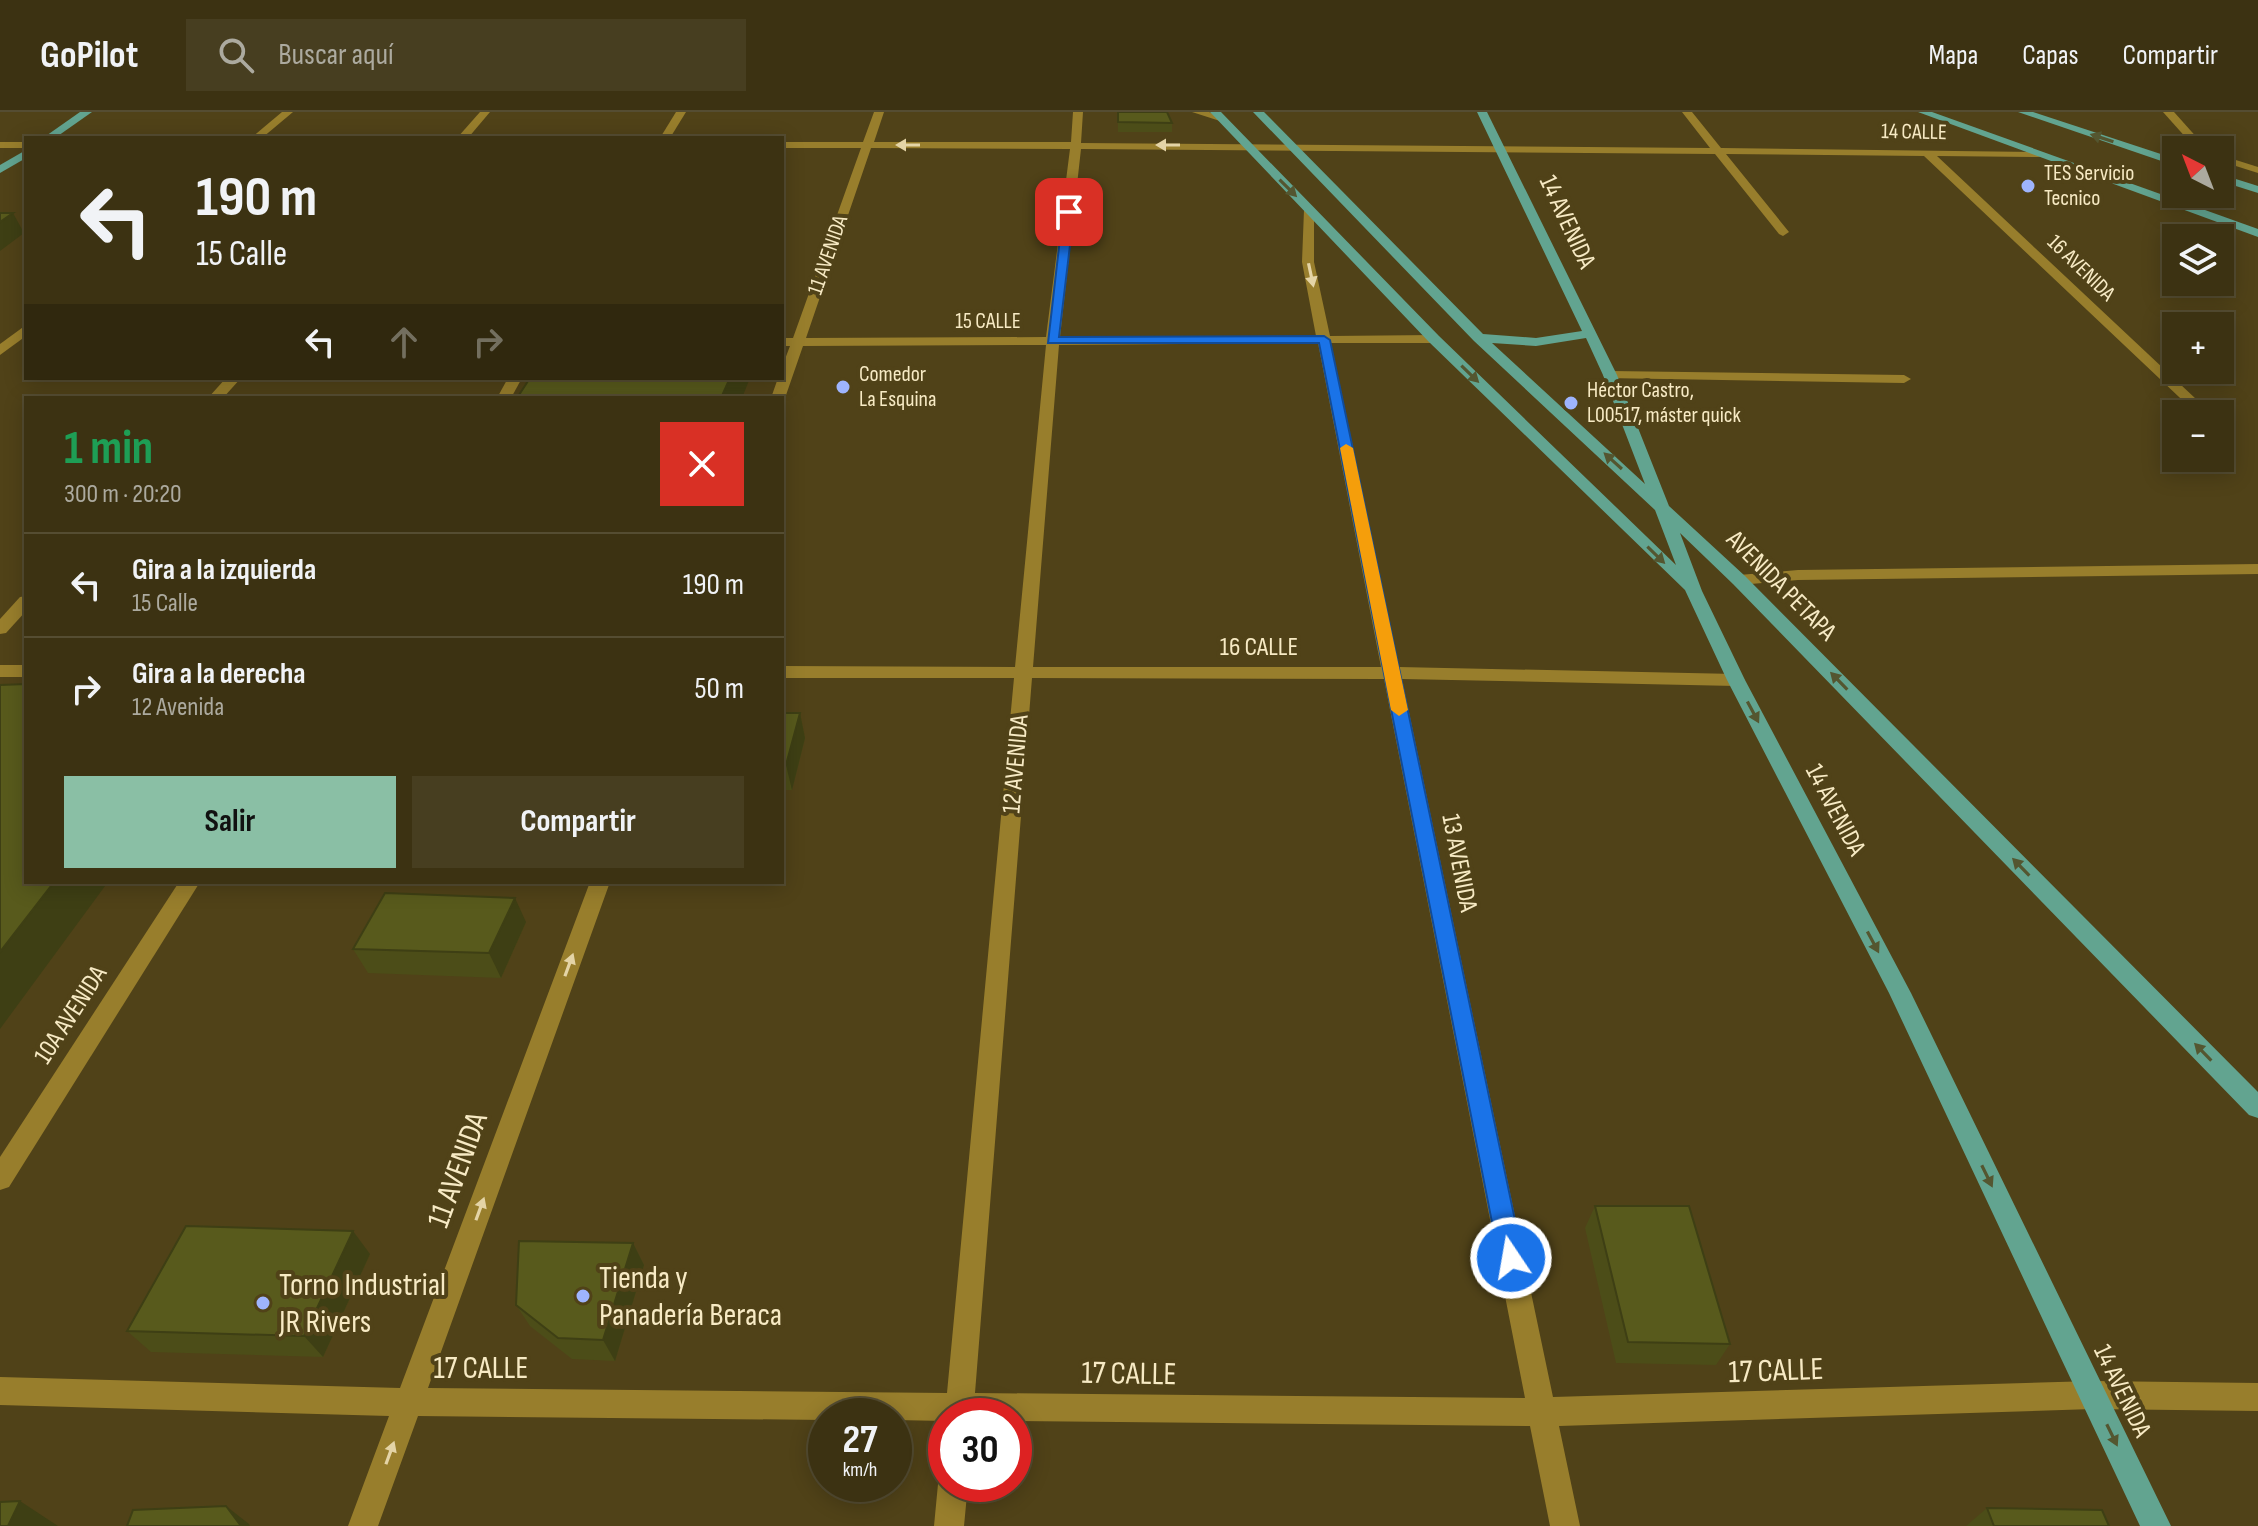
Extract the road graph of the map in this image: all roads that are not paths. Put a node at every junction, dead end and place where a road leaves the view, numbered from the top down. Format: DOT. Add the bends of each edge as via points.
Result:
graph roads {
  1 [pos="87,112"];
  2 [pos="288,112"];
  3 [pos="485,112"];
  4 [pos="681,112"];
  5 [pos="879,112"];
  6 [pos="1078,112"];
  7 [pos="1197,112"];
  8 [pos="1258,112"];
  9 [pos="1482,112"];
  10 [pos="1687,112"];
  11 [pos="1923,112"];
  12 [pos="2023,112"];
  13 [pos="2168,112"];
  14 [pos="1218,115"];
  15 [pos="51,136"];
  16 [pos="258,136"];
  17 [pos="464,136"];
  18 [pos="666,136"];
  19 [pos="2190,136"];
  20 [pos="0,145"];
  21 [pos="24,145"];
  22 [pos="784,145"];
  23 [pos="1074,145"];
  24 [pos="865,146"];
  25 [pos="1246,146"];
  26 [pos="1293,146"];
  27 [pos="1502,149"];
  28 [pos="1718,150"];
  29 [pos="1927,153"];
  30 [pos="24,154"];
  31 [pos="2038,154"];
  32 [pos="2162,158"];
  33 [pos="2234,162"];
  34 [pos="0,170"];
  35 [pos="2258,170"];
  36 [pos="2234,182"];
  37 [pos="2258,190"];
  38 [pos="1310,210"];
  39 [pos="1783,232"];
  40 [pos="2258,233"];
  41 [pos="24,330"];
  42 [pos="1588,334"];
  43 [pos="1479,338"];
  44 [pos="1434,339"];
  45 [pos="1324,340"];
  46 [pos="1052,341"];
  47 [pos="784,342"];
  48 [pos="799,342"];
  49 [pos="24,345"];
  50 [pos="2,347"];
  51 [pos="1610,375"];
  52 [pos="1904,379"];
  53 [pos="232,380"];
  54 [pos="217,396"];
  55 [pos="779,396"];
  56 [pos="2190,400"];
  57 [pos="1657,501"];
  58 [pos="2258,569"];
  59 [pos="1739,580"];
  60 [pos="1694,591"];
  61 [pos="24,603"];
  62 [pos="0,629"];
  63 [pos="0,671"];
  64 [pos="24,671"];
  65 [pos="784,672"];
  66 [pos="1024,672"];
  67 [pos="1392,673"];
  68 [pos="1736,680"];
  69 [pos="189,884"];
  70 [pos="599,884"];
  71 [pos="2258,1108"];
  72 [pos="0,1179"];
  73 [pos="0,1391"];
  74 [pos="2093,1395"];
  75 [pos="2258,1397"];
  76 [pos="960,1398"];
  77 [pos="409,1402"];
  78 [pos="928,1410"];
  79 [pos="1032,1411"];
  80 [pos="1542,1412"];
  81 [pos="951,1502"];
  82 [pos="363,1526"];
  83 [pos="949,1526"];
  84 [pos="1565,1526"];
  85 [pos="2156,1526"];
  1 -- 15 [label="main road"];
  2 -- 16 [label="street"];
  3 -- 17 [label="street"];
  4 -- 18 [label="street"];
  5 -- 24 [label="street, 11 AVENIDA"];
  6 -- 23 [label="street, 12 AVENIDA"];
  7 -- 14 [label="street"];
  8 -- 26 [label="main road, AVENIDA PETAPA"];
  9 -- 27 [label="main road, 14 AVENIDA"];
  10 -- 28 [label="street"];
  11 -- 31 [label="main road"];
  32 -- 12 [label="main road, one-way"];
  13 -- 19 [label="street"];
  14 -- 25 [label="main road"];
  20 -- 21 [label="street"];
  22 -- 24 [label="street, 14 CALLE"];
  23 -- 24 [label="street, 14 CALLE, one-way"];
  25 -- 23 [label="street, 14 CALLE, one-way"];
  23 -- 46 [label="street, 12 AVENIDA"];
  24 -- 48 [label="street, 11 AVENIDA"];
  25 -- 26 [label="street, 14 CALLE"];
  25 -- 38 [label="main road, one-way"];
  26 -- 27 [label="street, 14 CALLE"];
  26 -- 43 [label="main road, AVENIDA PETAPA"];
  27 -- 28 [label="street, 14 CALLE"];
  27 -- 42 [label="main road, 14 AVENIDA"];
  28 -- 29 [label="street, 14 CALLE"];
  28 -- 39 [label="street"];
  29 -- 31 [label="street, 14 CALLE"];
  29 -- 56 [label="street, 16 AVENIDA"];
  30 -- 34 [label="main road"];
  31 -- 40 [label="main road"];
  33 -- 35 [label="street"];
  36 -- 37 [label="main road"];
  38 -- 44 [label="main road"];
  38 -- 45 [label="street, 13 AVENIDA, one-way" via="1308,262"];
  41 -- 50 [label="street"];
  42 -- 43 [label="main road" via="1536,342"];
  42 -- 51 [label="main road, 14 AVENIDA"];
  57 -- 43 [label="main road, AVENIDA PETAPA, one-way"];
  44 -- 45 [label="street, 15 CALLE"];
  44 -- 60 [label="main road, one-way"];
  45 -- 46 [label="street, 15 CALLE"];
  45 -- 67 [label="street, 13 AVENIDA"];
  46 -- 48 [label="street, 15 CALLE"];
  46 -- 66 [label="street, 12 AVENIDA"];
  47 -- 48 [label="street, 15 CALLE"];
  48 -- 55 [label="street, 11 AVENIDA"];
  49 -- 50 [label="street"];
  51 -- 52 [label="street"];
  51 -- 57 [label="main road, 14 AVENIDA"];
  53 -- 54 [label="street"];
  57 -- 59 [label="main road, AVENIDA PETAPA"];
  57 -- 60 [label="main road, 14 AVENIDA"];
  58 -- 59 [label="street"];
  71 -- 59 [label="main road, AVENIDA PETAPA, one-way"];
  60 -- 68 [label="main road, 14 AVENIDA"];
  61 -- 62 [label="street"];
  63 -- 64 [label="street"];
  65 -- 66 [label="street, 16 CALLE"];
  66 -- 67 [label="street, 16 CALLE"];
  66 -- 76 [label="street, 12 AVENIDA"];
  67 -- 68 [label="street, 16 CALLE"];
  67 -- 80 [label="street, 13 AVENIDA"];
  68 -- 74 [label="main road, 14 AVENIDA, one-way" via="1900,993"];
  69 -- 72 [label="street, 10A AVENIDA"];
  77 -- 70 [label="street, 11 AVENIDA, one-way"];
  73 -- 77 [label="street, 17 CALLE"];
  74 -- 75 [label="street, 17 CALLE"];
  74 -- 80 [label="street, 17 CALLE"];
  74 -- 85 [label="main road, 14 AVENIDA, one-way"];
  77 -- 78 [label="street, 17 CALLE"];
  82 -- 77 [label="street, 11 AVENIDA, one-way"];
  79 -- 80 [label="street, 17 CALLE"];
  80 -- 84 [label="street, 13 AVENIDA"];
  81 -- 83 [label="street"];
}
